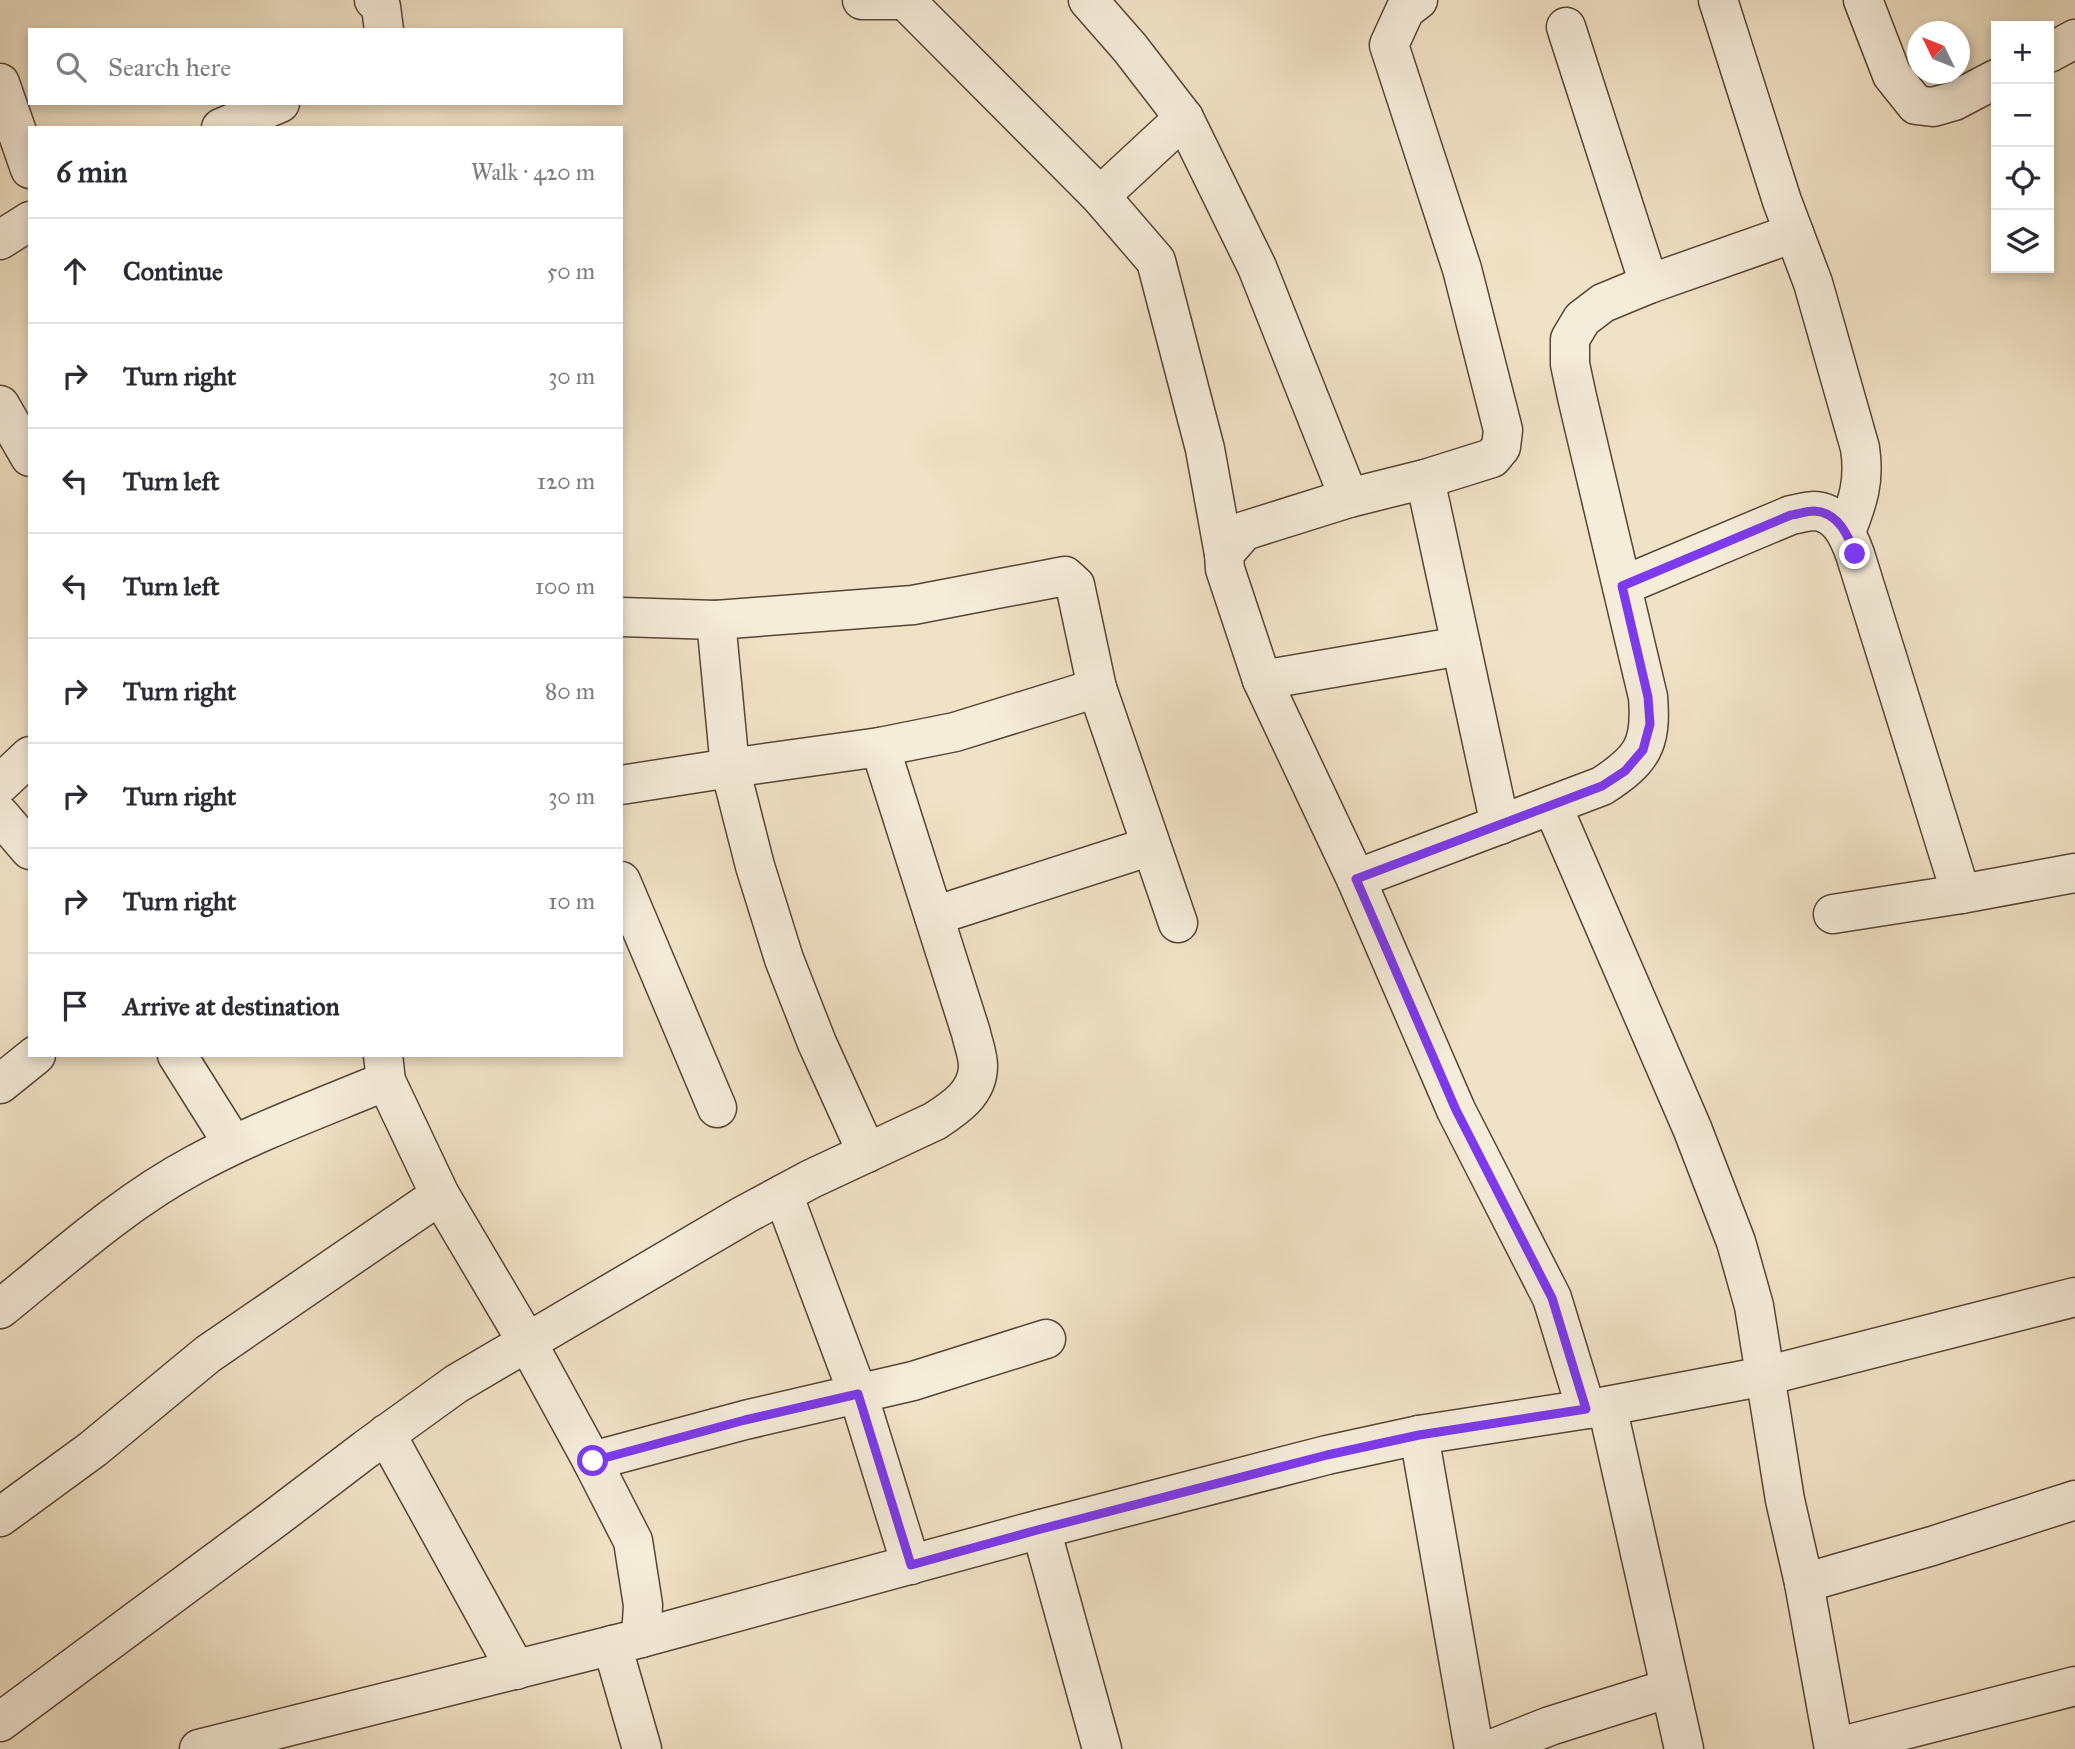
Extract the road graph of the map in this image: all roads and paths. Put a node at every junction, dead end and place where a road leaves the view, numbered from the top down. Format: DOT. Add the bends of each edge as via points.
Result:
graph roads {
  1 [pos="374,0"];
  2 [pos="862,0"];
  3 [pos="1088,0"];
  4 [pos="1418,0"];
  5 [pos="1718,0"];
  6 [pos="1863,0"];
  7 [pos="907,1"];
  8 [pos="1566,27"];
  9 [pos="384,28"];
  10 [pos="2075,40"];
  11 [pos="2054,50"];
  12 [pos="1991,82"];
  13 [pos="0,83"];
  14 [pos="275,105"];
  15 [pos="1184,118"];
  16 [pos="226,126"];
  17 [pos="28,163"];
  18 [pos="1100,196"];
  19 [pos="28,222"];
  20 [pos="1794,233"];
  21 [pos="0,240"];
  22 [pos="1649,284"];
  23 [pos="0,405"];
  24 [pos="28,454"];
  25 [pos="1425,479"];
  26 [pos="1349,498"];
  27 [pos="1846,532"];
  28 [pos="1224,554"];
  29 [pos="1622,586"];
  30 [pos="623,617"];
  31 [pos="716,620"];
  32 [pos="1461,646"];
  33 [pos="1262,680"];
  34 [pos="1097,688"];
  35 [pos="880,747"];
  36 [pos="28,758"];
  37 [pos="730,768"];
  38 [pos="0,784"];
  39 [pos="623,785"];
  40 [pos="1552,804"];
  41 [pos="0,815"];
  42 [pos="1500,825"];
  43 [pos="1151,846"];
  44 [pos="28,848"];
  45 [pos="2075,873"];
  46 [pos="1356,879"];
  47 [pos="623,891"];
  48 [pos="1961,894"];
  49 [pos="1833,914"];
  50 [pos="934,916"];
  51 [pos="1178,923"];
  52 [pos="631,929"];
  53 [pos="34,1057"];
  54 [pos="178,1057"];
  55 [pos="384,1068"];
  56 [pos="0,1084"];
  57 [pos="717,1108"];
  58 [pos="233,1144"];
  59 [pos="867,1153"];
  60 [pos="783,1194"];
  61 [pos="440,1195"];
  62 [pos="2075,1297"];
  63 [pos="0,1309"];
  64 [pos="1046,1339"];
  65 [pos="527,1342"];
  66 [pos="1765,1376"];
  67 [pos="858,1394"];
  68 [pos="1597,1408"];
  69 [pos="386,1434"];
  70 [pos="1419,1435"];
  71 [pos="593,1461"];
  72 [pos="2075,1500"];
  73 [pos="0,1517"];
  74 [pos="1041,1529"];
  75 [pos="911,1565"];
  76 [pos="1804,1583"];
  77 [pos="626,1641"];
  78 [pos="516,1670"];
  79 [pos="2075,1686"];
  80 [pos="1670,1688"];
  81 [pos="0,1722"];
  82 [pos="199,1749"];
  83 [pos="642,1749"];
  84 [pos="1102,1749"];
  85 [pos="1474,1749"];
  86 [pos="1492,1749"];
  87 [pos="1684,1749"];
  88 [pos="1834,1749"];
  1 -- 9 [label="street" via="381,7"];
  2 -- 7 [label="street"];
  3 -- 15 [label="street"];
  4 -- 25 [label="street" via="1405,10 1389,45 1462,269 1503,430 1501,447 1492,458"];
  5 -- 20 [label="street"];
  6 -- 12 [label="street" via="1892,75 1916,105 1933,107 1954,101"];
  7 -- 18 [label="street"];
  8 -- 22 [label="street"];
  10 -- 11 [label="street"];
  13 -- 17 [label="street"];
  14 -- 16 [label="street"];
  15 -- 18 [label="street"];
  15 -- 26 [label="street" via="1257,267"];
  18 -- 28 [label="street" via="1156,261 1205,449"];
  19 -- 21 [label="street"];
  20 -- 22 [label="street"];
  20 -- 27 [label="street" via="1860,448 1862,484"];
  22 -- 29 [label="street" via="1603,303 1582,319 1570,339 1570,364"];
  23 -- 24 [label="street"];
  25 -- 26 [label="street"];
  25 -- 32 [label="street"];
  26 -- 28 [label="street" via="1244,531"];
  27 -- 29 [label="street" via="1831,515 1815,511 1791,515"];
  27 -- 48 [label="street"];
  28 -- 33 [label="street"];
  29 -- 40 [label="street" via="1648,697 1650,724 1643,750 1625,771 1602,786"];
  30 -- 31 [label="street"];
  31 -- 34 [label="street" via="913,605 1065,576 1075,585"];
  31 -- 37 [label="street"];
  32 -- 33 [label="street"];
  32 -- 42 [label="street"];
  33 -- 46 [label="street"];
  34 -- 35 [label="street" via="955,732"];
  34 -- 43 [label="street"];
  35 -- 37 [label="street"];
  35 -- 50 [label="street"];
  36 -- 38 [label="street"];
  37 -- 39 [label="street"];
  37 -- 59 [label="street" via="784,959"];
  40 -- 42 [label="street"];
  40 -- 66 [label="street" via="1692,1128 1736,1242 1754,1306"];
  41 -- 44 [label="street"];
  42 -- 46 [label="street"];
  43 -- 50 [label="street"];
  43 -- 51 [label="street"];
  45 -- 48 [label="street"];
  46 -- 68 [label="street" via="1456,1110 1552,1298"];
  47 -- 52 [label="street"];
  48 -- 49 [label="street"];
  50 -- 59 [label="street" via="971,1033 978,1065 975,1083 952,1110"];
  52 -- 57 [label="street"];
  53 -- 56 [label="street"];
  54 -- 58 [label="street"];
  55 -- 58 [label="street"];
  55 -- 61 [label="street"];
  58 -- 63 [label="street" via="141,1198"];
  59 -- 60 [label="street"];
  60 -- 65 [label="street"];
  60 -- 67 [label="street"];
  61 -- 65 [label="street"];
  61 -- 73 [label="street" via="208,1354 93,1449"];
  62 -- 66 [label="street"];
  64 -- 67 [label="street"];
  65 -- 69 [label="street" via="456,1384"];
  65 -- 71 [label="street"];
  66 -- 68 [label="street"];
  66 -- 76 [label="street"];
  67 -- 71 [label="street"];
  67 -- 75 [label="street"];
  68 -- 70 [label="street"];
  68 -- 80 [label="street"];
  69 -- 78 [label="street"];
  69 -- 81 [label="street"];
  70 -- 74 [label="street"];
  70 -- 85 [label="street"];
  71 -- 77 [label="street" via="632,1541 643,1605"];
  72 -- 76 [label="street"];
  74 -- 75 [label="street"];
  74 -- 84 [label="street"];
  75 -- 77 [label="street"];
  76 -- 88 [label="street"];
  77 -- 78 [label="street"];
  77 -- 83 [label="street"];
  78 -- 82 [label="street"];
  79 -- 88 [label="street"];
  80 -- 86 [label="street"];
  80 -- 87 [label="street"];
}
